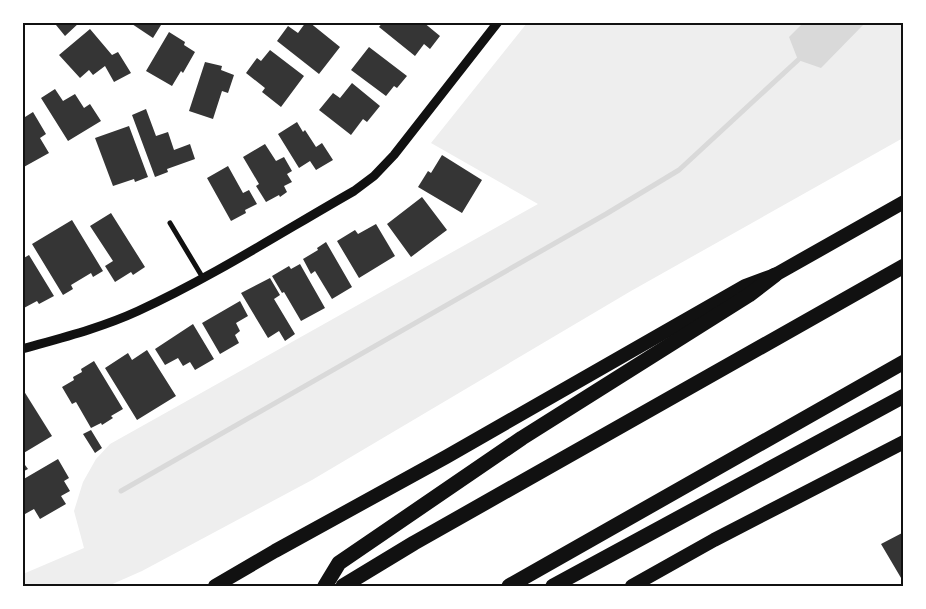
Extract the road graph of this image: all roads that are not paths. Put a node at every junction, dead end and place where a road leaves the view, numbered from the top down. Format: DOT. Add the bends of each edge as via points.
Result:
graph roads {
  1 [pos="498,22"];
  2 [pos="904,202"];
  3 [pos="170,223"];
  4 [pos="904,266"];
  5 [pos="775,275"];
  6 [pos="203,278"];
  7 [pos="22,349"];
  8 [pos="904,362"];
  9 [pos="904,396"];
  10 [pos="904,442"];
  11 [pos="215,586"];
  12 [pos="325,586"];
  13 [pos="343,586"];
  14 [pos="509,586"];
  15 [pos="553,586"];
  16 [pos="632,586"];
  1 -- 6 [label="street" via="374,176 354,192"];
  2 -- 5 [label="highway"];
  3 -- 6 [label="street"];
  4 -- 13 [label="highway"];
  5 -- 11 [label="highway" via="744,286"];
  5 -- 12 [label="highway" via="749,295 522,438 339,564"];
  6 -- 7 [label="street" via="113,321"];
  8 -- 14 [label="highway"];
  9 -- 15 [label="highway"];
  10 -- 16 [label="highway"];
}
